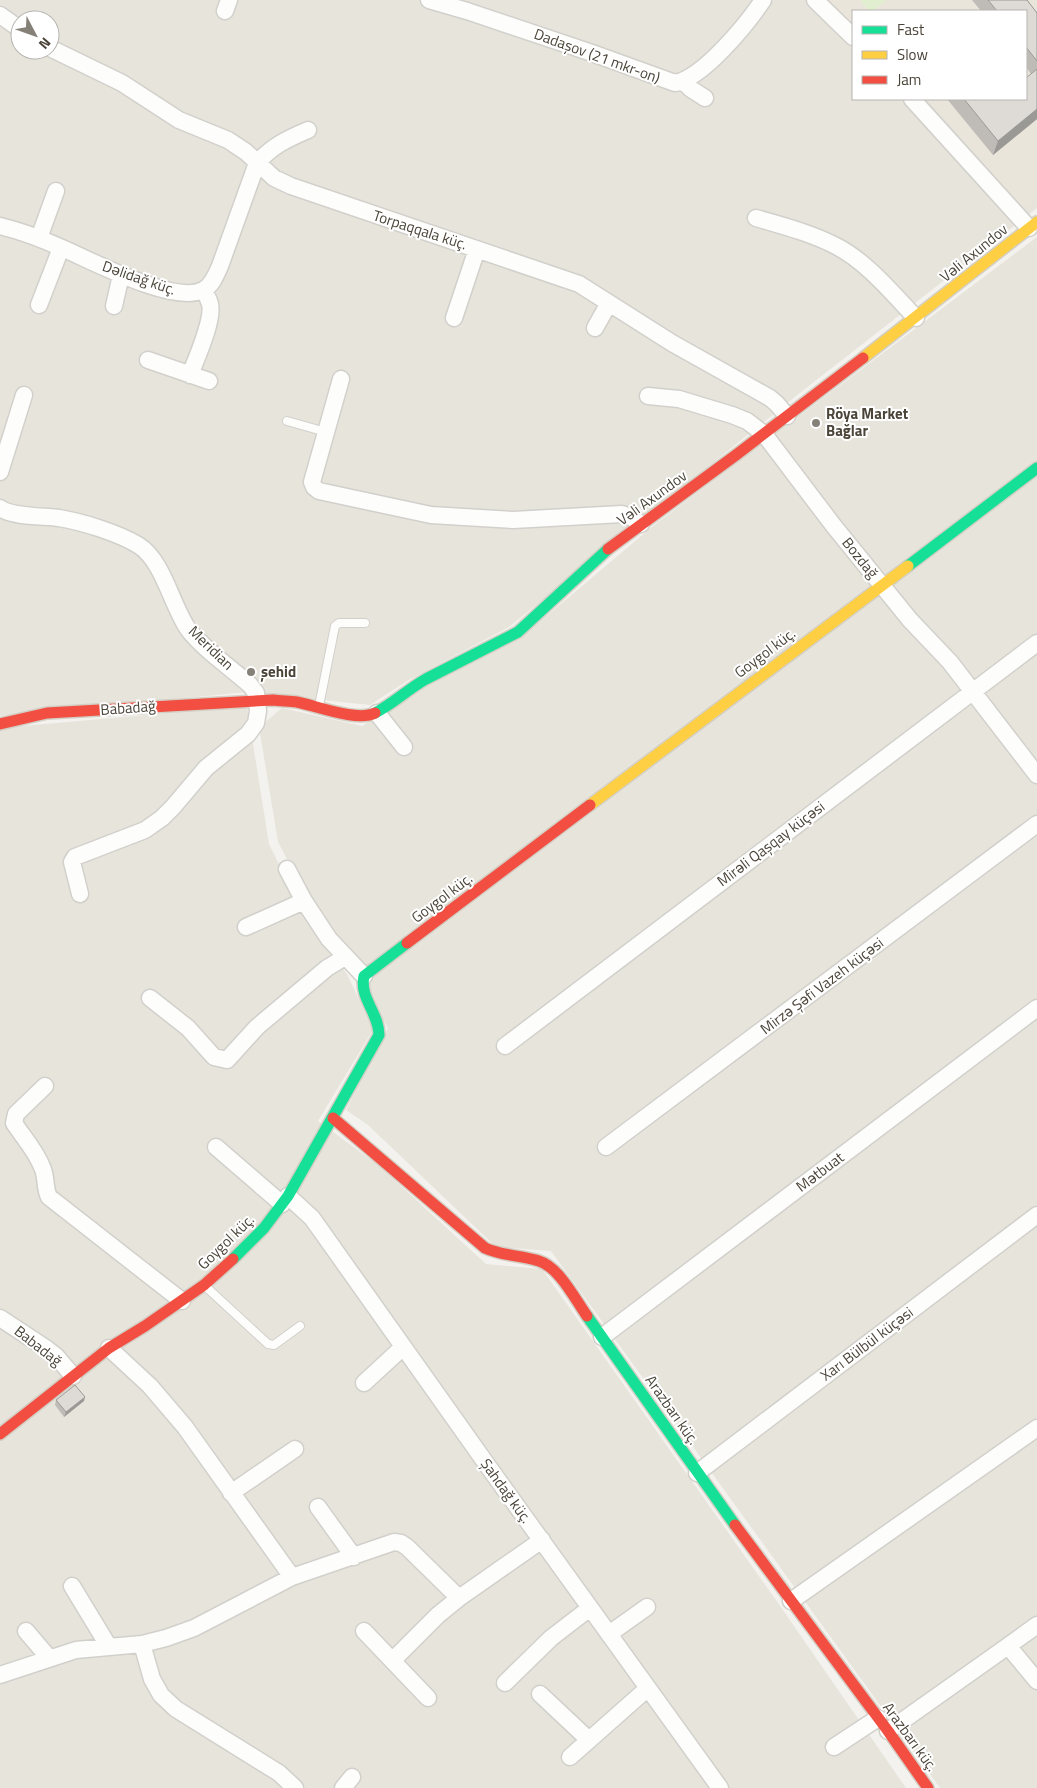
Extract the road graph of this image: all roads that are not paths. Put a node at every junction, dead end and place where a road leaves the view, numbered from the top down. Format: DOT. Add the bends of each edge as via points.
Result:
graph roads {
  1 [pos="430,0"];
  2 [pos="763,0"];
  3 [pos="815,0"];
  4 [pos="852,36"];
  5 [pos="60,53"];
  6 [pos="684,82"];
  7 [pos="705,98"];
  8 [pos="913,100"];
  9 [pos="308,130"];
  10 [pos="257,163"];
  11 [pos="56,191"];
  12 [pos="756,218"];
  13 [pos="1033,225"];
  14 [pos="0,226"];
  15 [pos="39,238"];
  16 [pos="61,248"];
  17 [pos="477,249"];
  18 [pos="121,275"];
  19 [pos="203,290"];
  20 [pos="609,303"];
  21 [pos="39,305"];
  22 [pos="114,306"];
  23 [pos="454,318"];
  24 [pos="916,318"];
  25 [pos="595,328"];
  26 [pos="148,360"];
  27 [pos="190,376"];
  28 [pos="340,379"];
  29 [pos="209,382"];
  30 [pos="24,395"];
  31 [pos="648,396"];
  32 [pos="787,416"];
  33 [pos="287,421"];
  34 [pos="326,432"];
  35 [pos="764,434"];
  36 [pos="1037,468"];
  37 [pos="0,472"];
  38 [pos="0,508"];
  39 [pos="641,524"];
  40 [pos="881,584"];
  41 [pos="365,623"];
  42 [pos="1037,643"];
  43 [pos="972,691"];
  44 [pos="257,700"];
  45 [pos="318,708"];
  46 [pos="378,713"];
  47 [pos="0,724"];
  48 [pos="404,747"];
  49 [pos="1037,775"];
  50 [pos="1037,824"];
  51 [pos="287,869"];
  52 [pos="80,894"];
  53 [pos="304,901"];
  54 [pos="246,927"];
  55 [pos="345,956"];
  56 [pos="364,976"];
  57 [pos="150,998"];
  58 [pos="1037,1008"];
  59 [pos="505,1046"];
  60 [pos="45,1086"];
  61 [pos="333,1118"];
  62 [pos="216,1147"];
  63 [pos="606,1147"];
  64 [pos="285,1200"];
  65 [pos="1037,1216"];
  66 [pos="204,1285"];
  67 [pos="182,1301"];
  68 [pos="0,1318"];
  69 [pos="300,1326"];
  70 [pos="602,1337"];
  71 [pos="403,1347"];
  72 [pos="109,1348"];
  73 [pos="73,1376"];
  74 [pos="364,1384"];
  75 [pos="1037,1428"];
  76 [pos="0,1434"];
  77 [pos="295,1449"];
  78 [pos="697,1472"];
  79 [pos="232,1493"];
  80 [pos="318,1507"];
  81 [pos="542,1540"];
  82 [pos="354,1557"];
  83 [pos="292,1577"];
  84 [pos="72,1586"];
  85 [pos="459,1598"];
  86 [pos="791,1601"];
  87 [pos="647,1607"];
  88 [pos="590,1608"];
  89 [pos="1037,1625"];
  90 [pos="26,1631"];
  91 [pos="364,1631"];
  92 [pos="609,1634"];
  93 [pos="142,1644"];
  94 [pos="1008,1646"];
  95 [pos="109,1647"];
  96 [pos="49,1658"];
  97 [pos="393,1660"];
  98 [pos="0,1675"];
  99 [pos="1037,1680"];
  100 [pos="505,1683"];
  101 [pos="648,1688"];
  102 [pos="540,1694"];
  103 [pos="428,1698"];
  104 [pos="878,1718"];
  105 [pos="888,1731"];
  106 [pos="588,1740"];
  107 [pos="834,1747"];
  108 [pos="570,1757"];
  109 [pos="295,1788"];
  110 [pos="720,1788"];
  111 [pos="928,1788"];
  1 -- 6 [label="street, Dadaşov (21 mkr-on)" via="467,10 663,80"];
  2 -- 6 [label="street" via="737,34"];
  3 -- 4 [label="street"];
  5 -- 10 [label="street, Torpaqqala küç." via="122,84 179,120 228,140"];
  6 -- 7 [label="street"];
  8 -- 13 [label="street"];
  9 -- 10 [label="street" via="275,147"];
  10 -- 17 [label="street, Torpaqqala küç." via="274,178 291,186"];
  10 -- 19 [label="street" via="220,266 213,281"];
  11 -- 15 [label="street"];
  12 -- 24 [label="street" via="807,233 838,247 865,268"];
  13 -- 24 [label="street, Vəli Axundov"];
  14 -- 15 [label="street, Dəlidağ küç."];
  15 -- 16 [label="street, Dəlidağ küç."];
  16 -- 18 [label="street, Dəlidağ küç."];
  16 -- 21 [label="street"];
  17 -- 20 [label="street, Torpaqqala küç." via="579,284"];
  17 -- 23 [label="street"];
  18 -- 19 [label="street, Dəlidağ küç." via="169,291 193,293"];
  18 -- 22 [label="street"];
  19 -- 27 [label="street" via="211,312"];
  20 -- 25 [label="street"];
  20 -- 32 [label="street, Torpaqqala küç." via="770,398"];
  24 -- 32 [label="street, Vəli Axundov"];
  26 -- 27 [label="street"];
  27 -- 29 [label="street"];
  28 -- 34 [label="street"];
  30 -- 37 [label="street"];
  31 -- 35 [label="street, Bozdağ" via="679,399 732,415"];
  32 -- 35 [label="street, Vəli Axundov"];
  33 -- 34 [label="lane"];
  34 -- 39 [label="street" via="312,482 319,491 430,515 513,520 622,514"];
  35 -- 39 [label="street, Vəli Axundov"];
  35 -- 40 [label="street, Bozdağ"];
  36 -- 40 [label="street, Goygol küç."];
  38 -- 44 [label="street, Meridian" via="11,513 62,519 107,531 138,544 154,559 174,606 188,629 250,685"];
  39 -- 46 [label="street, Vəli Axundov" via="595,560 518,632 426,678"];
  40 -- 43 [label="street, Bozdağ"];
  40 -- 56 [label="street, Goygol küç."];
  41 -- 45 [label="lane" via="339,623 335,626"];
  42 -- 43 [label="street, Mirəli Qaşqay küçəsi"];
  43 -- 49 [label="street, Bozdağ"];
  43 -- 59 [label="street, Mirəli Qaşqay küçəsi"];
  44 -- 45 [label="street" via="285,700"];
  44 -- 47 [label="street, Babadağ" via="47,713"];
  44 -- 52 [label="street" via="257,719 248,734 206,768 162,818 145,830 75,857 72,862"];
  45 -- 46 [label="street" via="362,717"];
  46 -- 48 [label="street"];
  50 -- 63 [label="street, Mirzə Şəfi Vazeh küçəsi"];
  51 -- 53 [label="street"];
  53 -- 54 [label="street"];
  53 -- 55 [label="street" via="329,939"];
  55 -- 56 [label="street"];
  55 -- 57 [label="street" via="256,1027 227,1060 214,1057 181,1022"];
  56 -- 61 [label="street, Goygol küç." via="362,987 379,1023 379,1035"];
  58 -- 70 [label="street, Mətbuat"];
  60 -- 67 [label="street" via="16,1114 14,1123 42,1166 49,1197"];
  61 -- 64 [label="street, Goygol küç."];
  61 -- 70 [label="street, Arazbarı küç." via="485,1248 502,1256 548,1264"];
  62 -- 64 [label="street, Şahdağ küç."];
  64 -- 66 [label="street, Goygol küç." via="264,1228"];
  64 -- 71 [label="street, Şahdağ küç." via="312,1218"];
  65 -- 78 [label="street, Xarı Bülbül küçəsi"];
  66 -- 67 [label="street, Goygol küç."];
  66 -- 69 [label="lane" via="268,1344 274,1345"];
  67 -- 72 [label="street, Goygol küç."];
  68 -- 73 [label="street, Babadağ" via="56,1356"];
  70 -- 78 [label="street, Arazbarı küç."];
  71 -- 74 [label="street"];
  71 -- 81 [label="street, Şahdağ küç."];
  72 -- 73 [label="street, Goygol küç."];
  72 -- 79 [label="street" via="168,1406"];
  73 -- 76 [label="street, Goygol küç."];
  75 -- 86 [label="street"];
  77 -- 79 [label="street"];
  78 -- 86 [label="street, Arazbarı küç."];
  79 -- 83 [label="street"];
  80 -- 82 [label="street"];
  81 -- 85 [label="street"];
  81 -- 88 [label="street, Şahdağ küç."];
  82 -- 83 [label="street"];
  82 -- 85 [label="street" via="394,1542 401,1543"];
  83 -- 93 [label="street" via="194,1628"];
  84 -- 95 [label="street"];
  85 -- 97 [label="street"];
  86 -- 104 [label="street, Arazbarı küç."];
  87 -- 92 [label="street"];
  88 -- 92 [label="street, Şahdağ küç."];
  88 -- 100 [label="street" via="551,1638"];
  89 -- 94 [label="street"];
  90 -- 96 [label="street"];
  91 -- 97 [label="street"];
  92 -- 101 [label="street, Şahdağ küç."];
  93 -- 95 [label="street"];
  93 -- 109 [label="street" via="152,1679 161,1695 176,1709 279,1773"];
  94 -- 99 [label="street"];
  94 -- 105 [label="street"];
  95 -- 96 [label="street" via="76,1650"];
  96 -- 98 [label="street"];
  97 -- 103 [label="street"];
  101 -- 106 [label="street"];
  101 -- 110 [label="street, Şahdağ küç."];
  102 -- 106 [label="street"];
  104 -- 105 [label="street, Arazbarı küç."];
  104 -- 107 [label="street"];
  105 -- 111 [label="street, Arazbarı küç."];
  106 -- 108 [label="street"];
}
